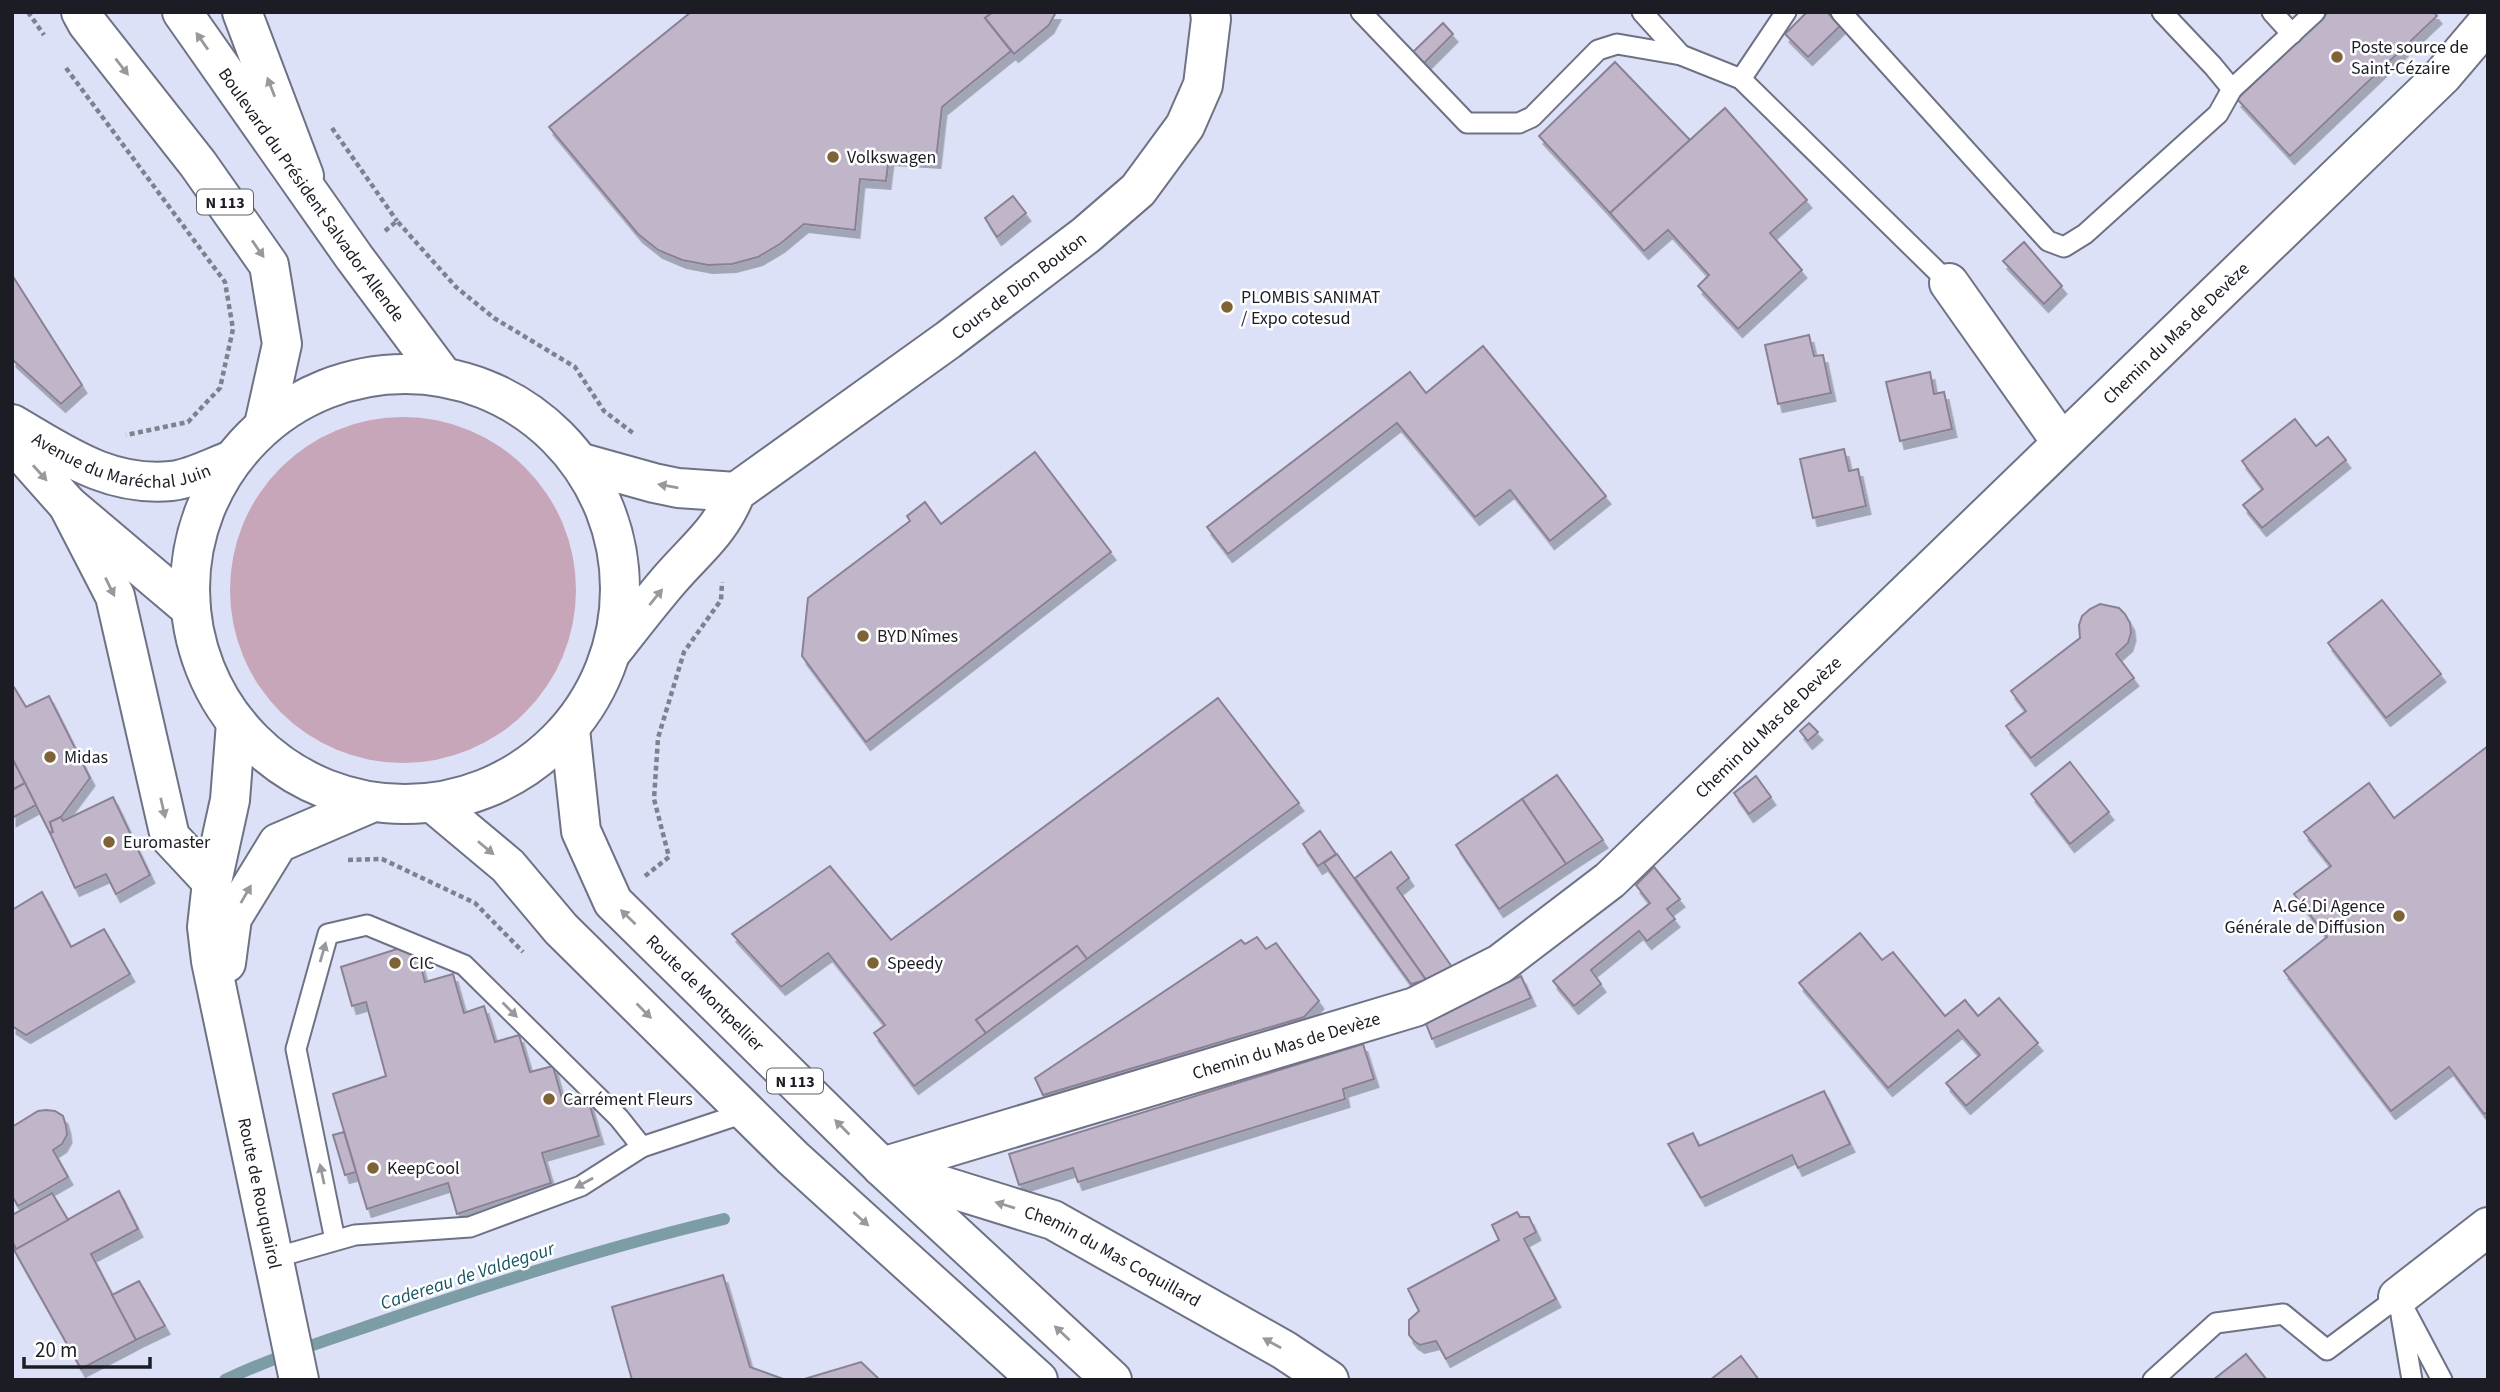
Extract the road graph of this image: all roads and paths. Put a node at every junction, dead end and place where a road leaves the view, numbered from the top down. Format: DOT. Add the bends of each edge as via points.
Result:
graph roads {
  1 [pos="28,12"];
  2 [pos="81,12"];
  3 [pos="182,12"];
  4 [pos="242,12"];
  5 [pos="1210,12"];
  6 [pos="1361,12"];
  7 [pos="1642,12"];
  8 [pos="1786,12"];
  9 [pos="1840,12"];
  10 [pos="2162,12"];
  11 [pos="2272,12"];
  12 [pos="2315,12"];
  13 [pos="2488,22"];
  14 [pos="2292,34"];
  15 [pos="50,44"];
  16 [pos="1681,55"];
  17 [pos="65,66"];
  18 [pos="1741,79"];
  19 [pos="2232,89"];
  20 [pos="312,197"];
  21 [pos="376,239"];
  22 [pos="1949,283"];
  23 [pos="442,375"];
  24 [pos="12,424"];
  25 [pos="264,425"];
  26 [pos="116,437"];
  27 [pos="637,437"];
  28 [pos="12,442"];
  29 [pos="2062,443"];
  30 [pos="232,460"];
  31 [pos="582,463"];
  32 [pos="736,492"];
  33 [pos="68,505"];
  34 [pos="717,574"];
  35 [pos="191,609"];
  36 [pos="613,650"];
  37 [pos="236,723"];
  38 [pos="570,729"];
  39 [pos="371,803"];
  40 [pos="434,804"];
  41 [pos="336,860"];
  42 [pos="642,878"];
  43 [pos="212,881"];
  44 [pos="529,958"];
  45 [pos="220,1006"];
  46 [pos="747,1112"];
  47 [pos="642,1147"];
  48 [pos="882,1167"];
  49 [pos="2488,1227"];
  50 [pos="335,1240"];
  51 [pos="274,1258"];
  52 [pos="2398,1297"];
  53 [pos="299,1380"];
  54 [pos="1038,1380"];
  55 [pos="1112,1380"];
  56 [pos="1329,1380"];
  57 [pos="2152,1380"];
  58 [pos="2412,1380"];
  59 [pos="2442,1380"];
  1 -- 15 [label="path"];
  2 -- 25 [label="street, N 113, one-way" via="269,265 282,344"];
  20 -- 3 [label="street, Boulevard du Président Salvador Allende, one-way"];
  20 -- 4 [label="street, one-way"];
  5 -- 32 [label="street, Cours de Dion Bouton" via="1203,85 1185,126 1138,190 980,316"];
  6 -- 16 [label="lane" via="1467,123 1519,123 1532,117 1598,50 1618,44"];
  7 -- 16 [label="lane"];
  8 -- 18 [label="lane"];
  9 -- 19 [label="lane" via="2048,241 2064,247 2085,234 2218,114"];
  10 -- 19 [label="lane"];
  11 -- 14 [label="lane"];
  12 -- 14 [label="lane"];
  13 -- 29 [label="street, Chemin du Mas de Devèze" via="2442,75"];
  14 -- 19 [label="lane"];
  16 -- 18 [label="lane"];
  17 -- 26 [label="path" via="225,282 233,329 220,388 188,422"];
  18 -- 22 [label="lane"];
  20 -- 23 [label="street, Boulevard du Président Salvador Allende"];
  21 -- 27 [label="path" via="397,221 466,295 494,318 575,367 604,411"];
  22 -- 29 [label="street"];
  23 -- 25 [label="street" via="366,377 317,391"];
  23 -- 31 [label="street" via="505,396 558,436"];
  24 -- 30 [label="street, Avenue du Maréchal Juin" via="92,470 122,480 172,481"];
  25 -- 30 [label="street"];
  28 -- 33 [label="street, Avenue du Maréchal Juin, one-way"];
  29 -- 48 [label="street, Chemin du Mas de Devèze" via="1610,880 1500,964 1415,1007"];
  30 -- 35 [label="street" via="211,494 198,530 190,569"];
  32 -- 31 [label="street, one-way" via="666,486"];
  31 -- 36 [label="street" via="609,515 622,578"];
  36 -- 32 [label="street, Cours de Dion Bouton, one-way" via="672,576 701,548 727,514"];
  33 -- 35 [label="street, Avenue du Maréchal Juin"];
  33 -- 43 [label="street, one-way" via="115,596 170,837"];
  34 -- 42 [label="path" via="723,584 721,600 684,652 658,738 654,799 669,857"];
  35 -- 37 [label="street" via="199,653"];
  36 -- 38 [label="street" via="596,692"];
  37 -- 39 [label="street" via="259,748 307,782"];
  37 -- 43 [label="street, Route de Rouquairol" via="230,800"];
  38 -- 40 [label="street" via="518,774 478,793"];
  48 -- 38 [label="street, Route de Montpellier / N 113, one-way" via="613,902 581,831"];
  39 -- 40 [label="street"];
  45 -- 39 [label="street, Route de Rouquairol, one-way" via="232,918 278,843"];
  40 -- 46 [label="street, one-way" via="508,866 561,929"];
  41 -- 44 [label="path" via="383,859 475,903"];
  43 -- 45 [label="street, Route de Rouquairol" via="207,927"];
  45 -- 51 [label="street, Route de Rouquairol"];
  46 -- 47 [label="lane"];
  46 -- 54 [label="street, one-way"];
  47 -- 50 [label="lane, one-way" via="581,1186 470,1227"];
  50 -- 47 [label="lane, one-way" via="296,1049 328,934 367,925 464,965 619,1118"];
  55 -- 48 [label="street, Route de Montpellier / N 113, one-way"];
  56 -- 48 [label="street, Chemin du Mas Coquillard, one-way" via="1053,1220"];
  49 -- 52 [label="street"];
  50 -- 51 [label="lane"];
  51 -- 53 [label="street, Route de Rouquairol"];
  52 -- 57 [label="lane" via="2327,1350 2283,1314 2216,1323"];
  52 -- 58 [label="lane"];
  52 -- 59 [label="lane"];
}
